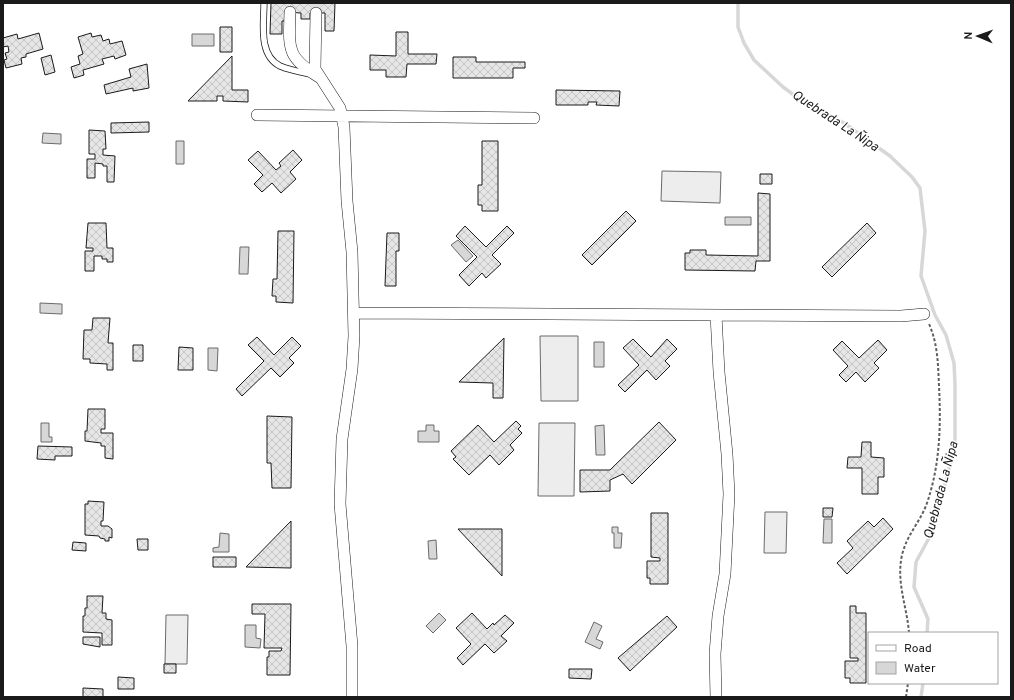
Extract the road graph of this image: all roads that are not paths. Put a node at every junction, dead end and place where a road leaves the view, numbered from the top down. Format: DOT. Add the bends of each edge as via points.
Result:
graph roads {
  1 [pos="264,3"];
  2 [pos="290,12"];
  3 [pos="316,13"];
  4 [pos="319,77"];
  5 [pos="257,115"];
  6 [pos="342,115"];
  7 [pos="534,118"];
  8 [pos="355,312"];
  9 [pos="924,314"];
  10 [pos="716,315"];
  11 [pos="352,697"];
  12 [pos="716,697"];
  1 -- 4 [label="lane" via="266,49 270,58 280,66"];
  2 -- 4 [label="street" via="290,49 295,59"];
  3 -- 4 [label="street" via="314,58"];
  4 -- 6 [label="street" via="335,98"];
  5 -- 6 [label="street"];
  6 -- 7 [label="street"];
  6 -- 8 [label="street"];
  8 -- 10 [label="street"];
  8 -- 11 [label="street" via="352,369 342,439 340,480 352,646"];
  9 -- 10 [label="street"];
  10 -- 12 [label="street" via="729,494 725,574 715,654"];
}
